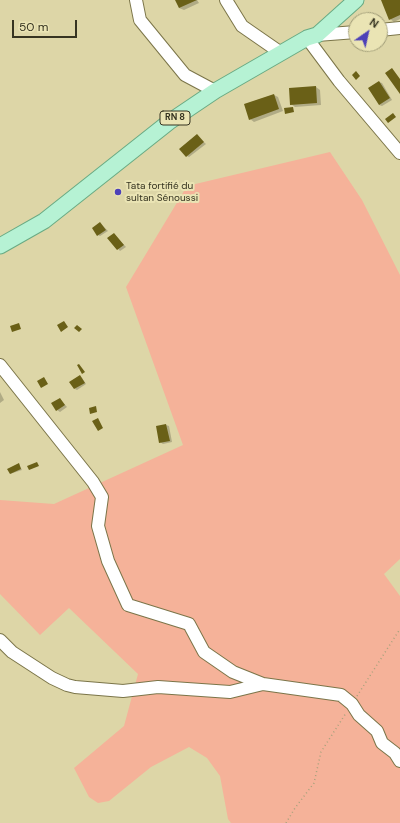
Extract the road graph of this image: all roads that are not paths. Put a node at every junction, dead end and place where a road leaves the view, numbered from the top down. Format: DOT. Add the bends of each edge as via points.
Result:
graph roads {
  1 [pos="136,0"];
  2 [pos="226,0"];
  3 [pos="356,0"];
  4 [pos="400,28"];
  5 [pos="388,29"];
  6 [pos="348,33"];
  7 [pos="312,37"];
  8 [pos="281,53"];
  9 [pos="215,91"];
  10 [pos="400,153"];
  11 [pos="0,246"];
  12 [pos="0,365"];
  13 [pos="0,640"];
  14 [pos="262,684"];
  15 [pos="400,761"];
  1 -- 9 [label="street" via="140,20 185,75"];
  2 -- 8 [label="street" via="242,26"];
  3 -- 7 [label="main road, RN 8"];
  4 -- 5 [label="street"];
  6 -- 7 [label="street"];
  7 -- 8 [label="main road, RN 8"];
  7 -- 10 [label="street" via="338,81"];
  8 -- 9 [label="main road, RN 8"];
  9 -- 11 [label="main road, RN 8" via="169,122 44,221"];
  12 -- 14 [label="street" via="93,482 102,497 98,526 108,561 128,605 189,624 204,652 233,672"];
  13 -- 14 [label="street" via="12,652 52,678 75,687 123,691 158,688 230,692"];
  14 -- 15 [label="street" via="341,695 377,731 382,743 395,753"];
}
